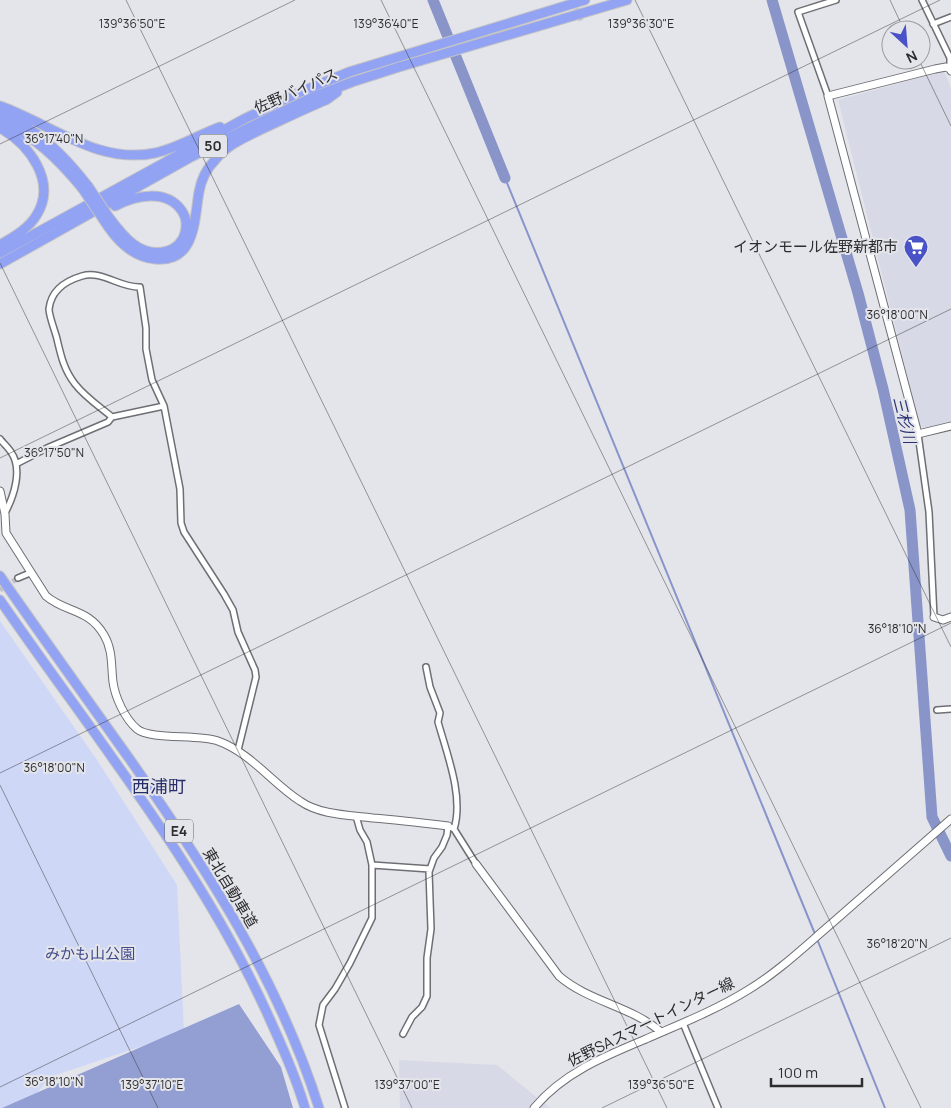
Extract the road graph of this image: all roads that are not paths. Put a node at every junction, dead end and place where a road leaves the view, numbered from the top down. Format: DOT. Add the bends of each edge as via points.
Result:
graph roads {
  1 [pos="585,0"];
  2 [pos="627,0"];
  3 [pos="836,0"];
  4 [pos="922,0"];
  5 [pos="951,18"];
  6 [pos="933,24"];
  7 [pos="950,70"];
  8 [pos="352,82"];
  9 [pos="828,96"];
  10 [pos="0,106"];
  11 [pos="0,112"];
  12 [pos="244,119"];
  13 [pos="0,122"];
  14 [pos="0,128"];
  15 [pos="85,187"];
  16 [pos="106,217"];
  17 [pos="0,245"];
  18 [pos="0,253"];
  19 [pos="0,264"];
  20 [pos="164,406"];
  21 [pos="112,417"];
  22 [pos="951,426"];
  23 [pos="918,434"];
  24 [pos="0,439"];
  25 [pos="16,464"];
  26 [pos="0,491"];
  27 [pos="5,514"];
  28 [pos="30,573"];
  29 [pos="0,576"];
  30 [pos="18,578"];
  31 [pos="0,600"];
  32 [pos="934,617"];
  33 [pos="951,618"];
  34 [pos="426,667"];
  35 [pos="951,708"];
  36 [pos="937,710"];
  37 [pos="238,750"];
  38 [pos="356,816"];
  39 [pos="951,819"];
  40 [pos="451,827"];
  41 [pos="476,864"];
  42 [pos="372,865"];
  43 [pos="430,869"];
  44 [pos="683,1023"];
  45 [pos="660,1032"];
  46 [pos="403,1034"];
  47 [pos="305,1108"];
  48 [pos="319,1108"];
  49 [pos="345,1108"];
  50 [pos="534,1108"];
  51 [pos="718,1108"];
  1 -- 12 [label="highway, 佐野バイパス / 50" via="349,72"];
  2 -- 8 [label="highway, 佐野バイパス / 50"];
  3 -- 9 [label="street" via="798,12"];
  4 -- 6 [label="street"];
  5 -- 6 [label="street"];
  6 -- 7 [label="street" via="950,58"];
  7 -- 9 [label="street" via="935,69"];
  8 -- 16 [label="highway" via="326,100 234,143 216,158 202,180 192,235 185,248 174,257 158,260 141,256 125,246"];
  8 -- 19 [label="highway, 佐野バイパス / 50" via="250,126"];
  9 -- 23 [label="street"];
  10 -- 12 [label="highway" via="93,148 130,155 166,150"];
  11 -- 15 [label="highway" via="51,145 71,165"];
  12 -- 18 [label="highway, 佐野バイパス / 50"];
  13 -- 15 [label="highway" via="45,148"];
  14 -- 17 [label="highway" via="16,139 32,157 42,177 44,192 33,220"];
  15 -- 16 [label="highway, bridge"];
  16 -- 19 [label="highway" via="131,242 151,252 170,250 185,235 186,221 180,208 162,197 139,197 117,205 28,254"];
  20 -- 21 [label="street"];
  20 -- 21 [label="street" via="152,380 140,287 132,288 98,275 83,275 62,285 53,296 49,311 65,369 84,393"];
  20 -- 37 [label="street" via="180,489 181,524 233,610 238,632 255,670"];
  21 -- 25 [label="street" via="108,422"];
  22 -- 23 [label="street"];
  23 -- 32 [label="street" via="929,512"];
  24 -- 25 [label="street" via="12,453"];
  25 -- 27 [label="street" via="15,487"];
  26 -- 27 [label="street"];
  27 -- 28 [label="street" via="6,533"];
  28 -- 30 [label="street"];
  28 -- 37 [label="street" via="55,604 83,614 103,633 111,654 113,684 128,719 137,729 166,736 217,740"];
  29 -- 48 [label="highway, 東北自動車道 / E4" via="155,795 234,918 273,991"];
  31 -- 47 [label="highway, 東北自動車道 / E4" via="143,802 208,902 260,997"];
  32 -- 33 [label="street"];
  34 -- 40 [label="street" via="440,713 438,722 458,799 457,820"];
  35 -- 36 [label="street"];
  37 -- 38 [label="street" via="301,802 316,809"];
  38 -- 40 [label="street"];
  38 -- 42 [label="street"];
  39 -- 44 [label="street, 佐野SAスマートインター線" via="807,945 749,990"];
  40 -- 41 [label="street"];
  40 -- 43 [label="street"];
  41 -- 45 [label="street" via="559,976 571,986 636,1015"];
  42 -- 43 [label="street"];
  42 -- 49 [label="street" via="372,918 350,963 323,1005 319,1025"];
  43 -- 46 [label="street" via="427,996"];
  44 -- 45 [label="street, 佐野SAスマートインター線"];
  44 -- 51 [label="street"];
  45 -- 50 [label="street, 佐野SAスマートインター線" via="579,1070 553,1088"];
}
